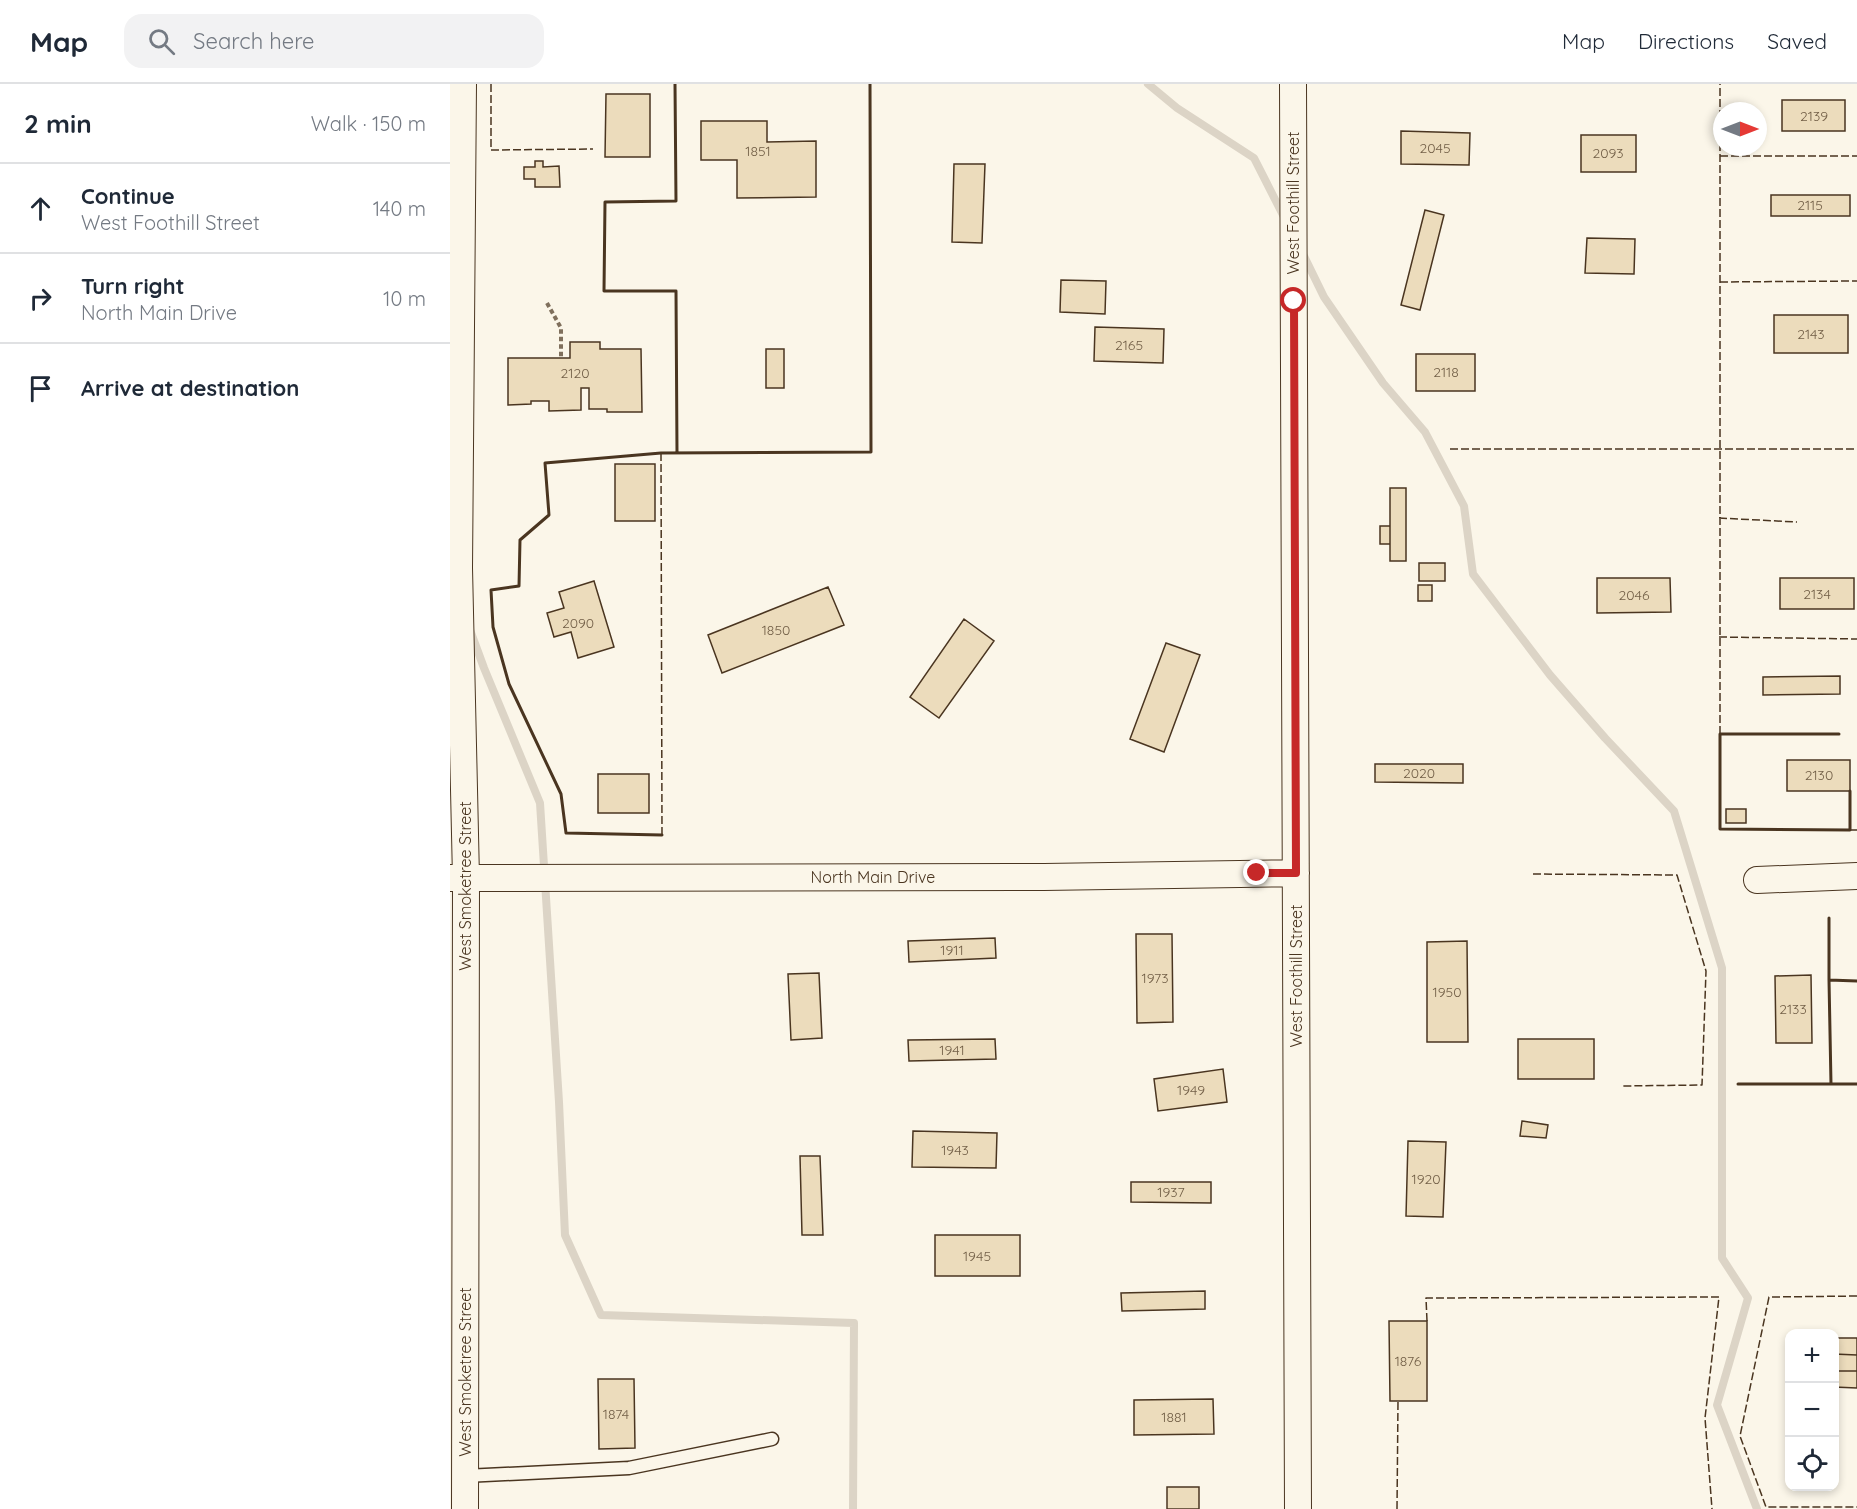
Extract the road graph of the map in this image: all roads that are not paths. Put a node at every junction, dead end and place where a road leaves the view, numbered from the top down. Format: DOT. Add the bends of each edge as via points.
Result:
graph roads {
  1 [pos="463,84"];
  2 [pos="1293,84"];
  3 [pos="1296,873"];
  4 [pos="1857,876"];
  5 [pos="458,878"];
  6 [pos="1757,880"];
  7 [pos="772,1439"];
  8 [pos="465,1476"];
  9 [pos="465,1509"];
  10 [pos="1298,1509"];
  1 -- 5 [label="street, West Smoketree Street"];
  2 -- 3 [label="street, West Foothill Street"];
  3 -- 5 [label="street, North Main Drive"];
  3 -- 10 [label="street, West Foothill Street"];
  4 -- 6 [label="street"];
  5 -- 8 [label="street, West Smoketree Street"];
  7 -- 8 [label="lane" via="629,1468"];
  8 -- 9 [label="street, West Smoketree Street"];
}
